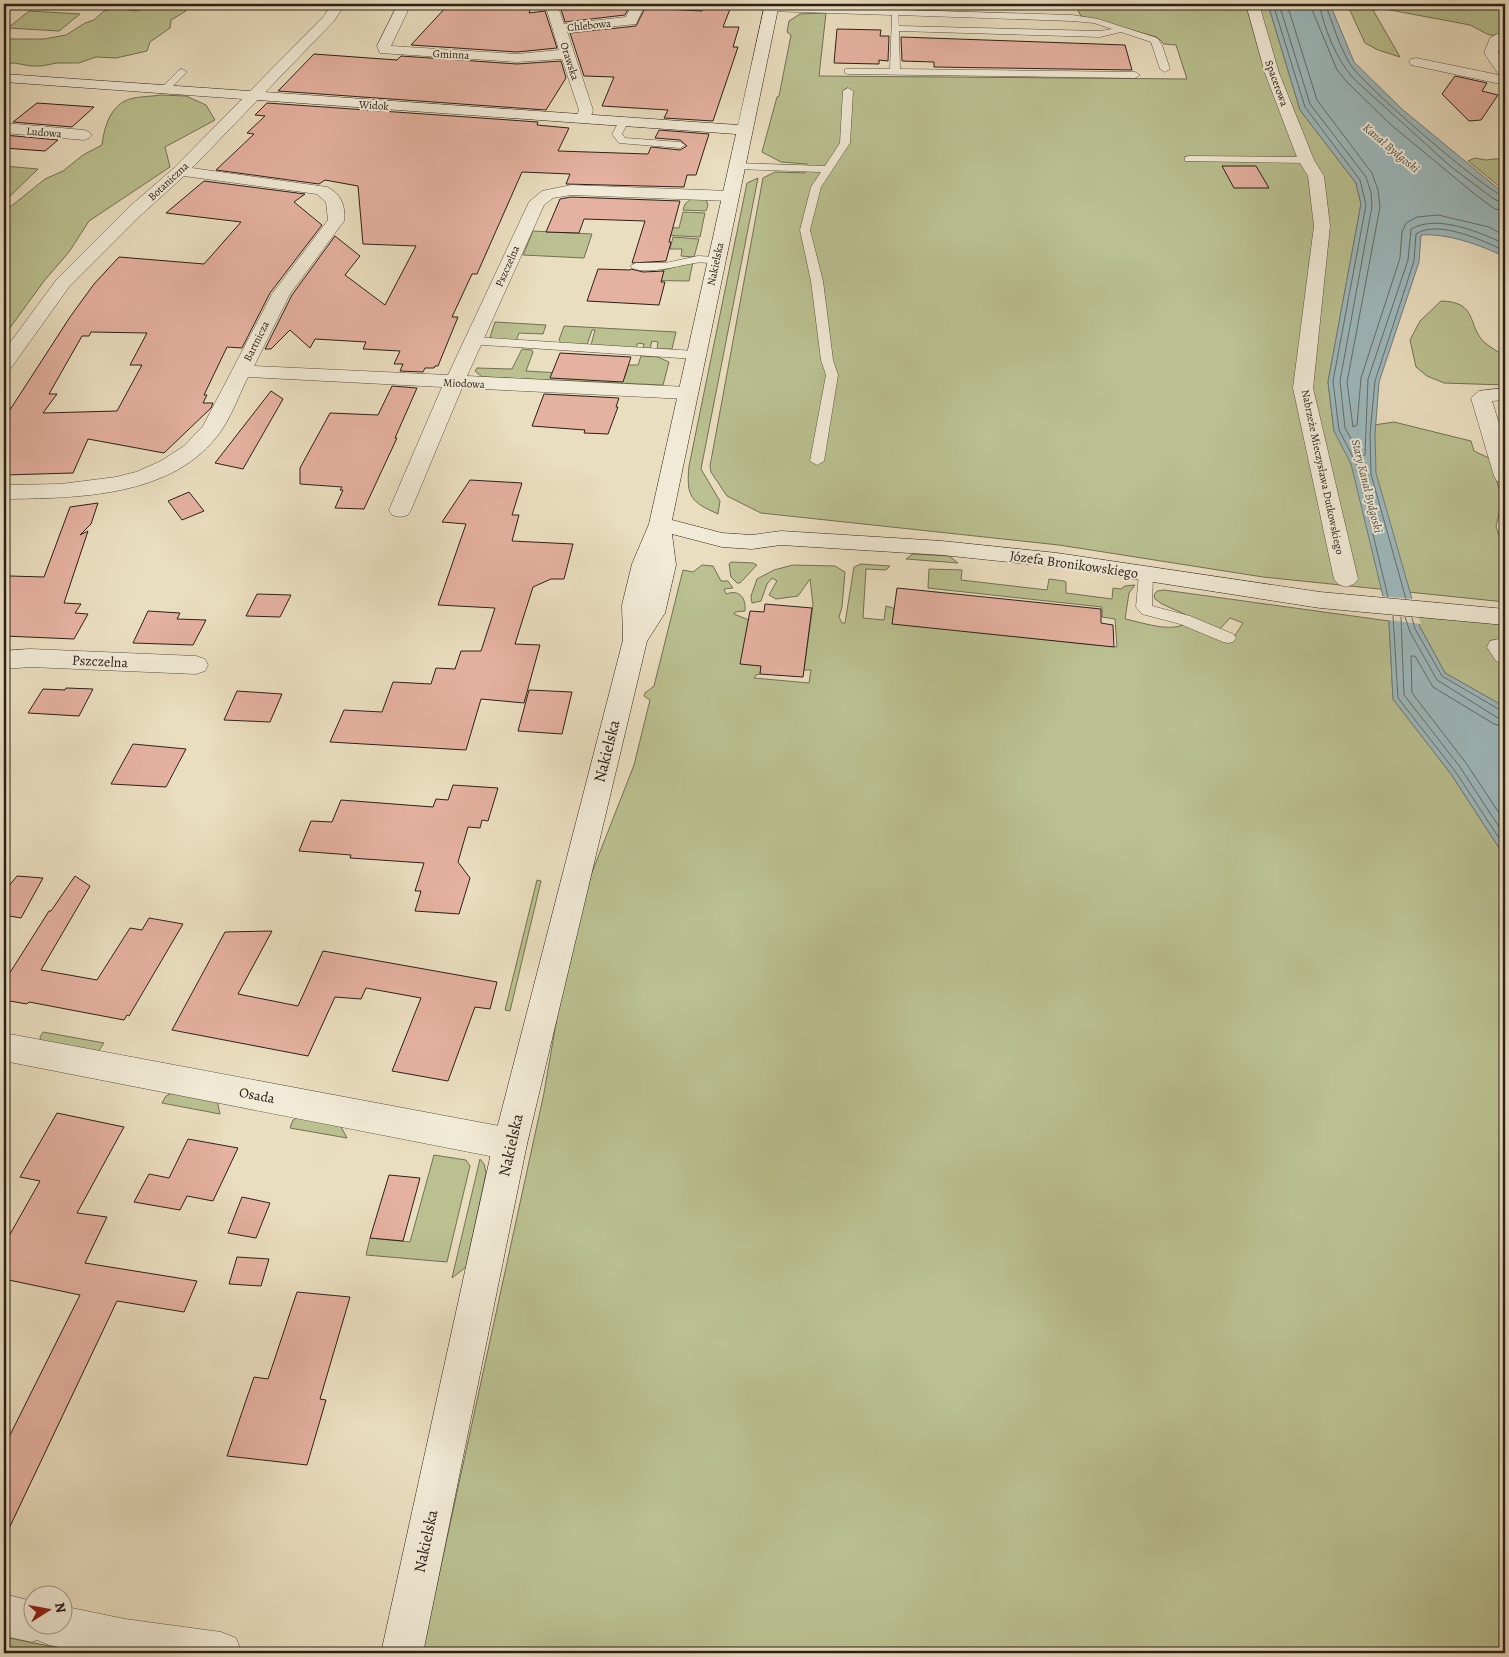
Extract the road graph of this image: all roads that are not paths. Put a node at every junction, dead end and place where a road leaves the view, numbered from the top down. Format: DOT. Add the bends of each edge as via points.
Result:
graph roads {
  1 [pos="338,4"];
  2 [pos="404,4"];
  3 [pos="551,4"];
  4 [pos="638,4"];
  5 [pos="839,4"];
  6 [pos="1252,4"];
  7 [pos="771,6"];
  8 [pos="895,8"];
  9 [pos="830,10"];
  10 [pos="560,28"];
  11 [pos="896,28"];
  12 [pos="1123,30"];
  13 [pos="1497,38"];
  14 [pos="568,54"];
  15 [pos="1416,62"];
  16 [pos="1165,69"];
  17 [pos="848,71"];
  18 [pos="895,71"];
  19 [pos="182,72"];
  20 [pos="1505,74"];
  21 [pos="1135,75"];
  22 [pos="6,81"];
  23 [pos="1505,82"];
  24 [pos="165,90"];
  25 [pos="848,91"];
  26 [pos="252,96"];
  27 [pos="584,120"];
  28 [pos="623,122"];
  29 [pos="4,128"];
  30 [pos="744,130"];
  31 [pos="84,135"];
  32 [pos="680,145"];
  33 [pos="1189,159"];
  34 [pos="1306,160"];
  35 [pos="736,166"];
  36 [pos="827,169"];
  37 [pos="180,172"];
  38 [pos="730,196"];
  39 [pos="716,260"];
  40 [pos="636,266"];
  41 [pos="473,341"];
  42 [pos="695,355"];
  43 [pos="4,364"];
  44 [pos="241,371"];
  45 [pos="454,382"];
  46 [pos="687,394"];
  47 [pos="1505,394"];
  48 [pos="817,460"];
  49 [pos="1505,476"];
  50 [pos="4,492"];
  51 [pos="400,510"];
  52 [pos="660,524"];
  53 [pos="1146,574"];
  54 [pos="1346,579"];
  55 [pos="1505,617"];
  56 [pos="1228,638"];
  57 [pos="4,660"];
  58 [pos="196,666"];
  59 [pos="4,1048"];
  60 [pos="510,1144"];
  61 [pos="4,1616"];
  62 [pos="22,1619"];
  63 [pos="72,1629"];
  64 [pos="221,1653"];
  65 [pos="402,1653"];
  1 -- 26 [label="street, Botaniczna" via="329,18"];
  2 -- 14 [label="street, Gminna" via="385,50 517,58"];
  3 -- 10 [label="street, Orawska"];
  4 -- 10 [label="street, Chlebowa" via="630,21"];
  5 -- 9 [label="lane"];
  6 -- 34 [label="street, Spacerowa" via="1272,73"];
  7 -- 9 [label="lane"];
  7 -- 30 [label="street, Nakielska"];
  8 -- 9 [label="lane"];
  8 -- 11 [label="lane"];
  8 -- 12 [label="lane" via="1072,18"];
  10 -- 14 [label="street, Orawska"];
  11 -- 12 [label="lane" via="1100,34"];
  11 -- 18 [label="lane"];
  12 -- 16 [label="lane" via="1156,42"];
  13 -- 20 [label="street" via="1491,53"];
  14 -- 27 [label="street, Orawska" via="586,110"];
  15 -- 23 [label="street"];
  17 -- 18 [label="lane"];
  18 -- 21 [label="lane"];
  19 -- 24 [label="lane"];
  22 -- 24 [label="street, Widok"];
  24 -- 26 [label="street, Widok"];
  25 -- 36 [label="lane" via="845,143"];
  26 -- 27 [label="street, Widok"];
  26 -- 37 [label="street, Botaniczna"];
  27 -- 28 [label="street, Widok"];
  28 -- 30 [label="street, Widok"];
  28 -- 32 [label="lane" via="617,134 622,141"];
  29 -- 31 [label="street, Ludowa"];
  30 -- 35 [label="street, Nakielska"];
  33 -- 34 [label="lane"];
  34 -- 54 [label="street, Nabrzeże Mieczysława Dutkowskiego" via="1316,176 1322,226 1303,388"];
  35 -- 36 [label="lane"];
  35 -- 38 [label="street, Nakielska"];
  36 -- 48 [label="lane" via="816,187 806,230 832,375"];
  37 -- 43 [label="street, Botaniczna" via="135,211 63,283"];
  37 -- 44 [label="street, Bartnicza" via="313,188 334,200 337,212 334,225 281,294"];
  38 -- 39 [label="street, Nakielska"];
  38 -- 41 [label="street, Pszczelna" via="581,190 548,194 532,209"];
  39 -- 40 [label="lane"];
  39 -- 42 [label="street, Nakielska"];
  41 -- 42 [label="lane"];
  41 -- 45 [label="street, Pszczelna"];
  42 -- 46 [label="street, Nakielska"];
  44 -- 45 [label="street, Miodowa"];
  44 -- 50 [label="street, Bartnicza" via="202,442 162,470 108,486"];
  45 -- 46 [label="street, Miodowa"];
  45 -- 51 [label="street, Pszczelna"];
  46 -- 52 [label="street, Nakielska"];
  47 -- 49 [label="street" via="1482,398"];
  52 -- 53 [label="street, Józefa Bronikowskiego" via="722,540 752,542 781,538 942,548 1057,560"];
  52 -- 60 [label="street, Nakielska" via="665,565 653,613 635,640"];
  53 -- 55 [label="street, Józefa Bronikowskiego" via="1281,595"];
  53 -- 56 [label="lane" via="1144,607 1147,610 1185,620"];
  57 -- 58 [label="street, Pszczelna" via="30,658"];
  59 -- 60 [label="street, Osada"];
  60 -- 65 [label="street, Nakielska"];
  61 -- 62 [label="street"];
  63 -- 64 [label="street"];
}
